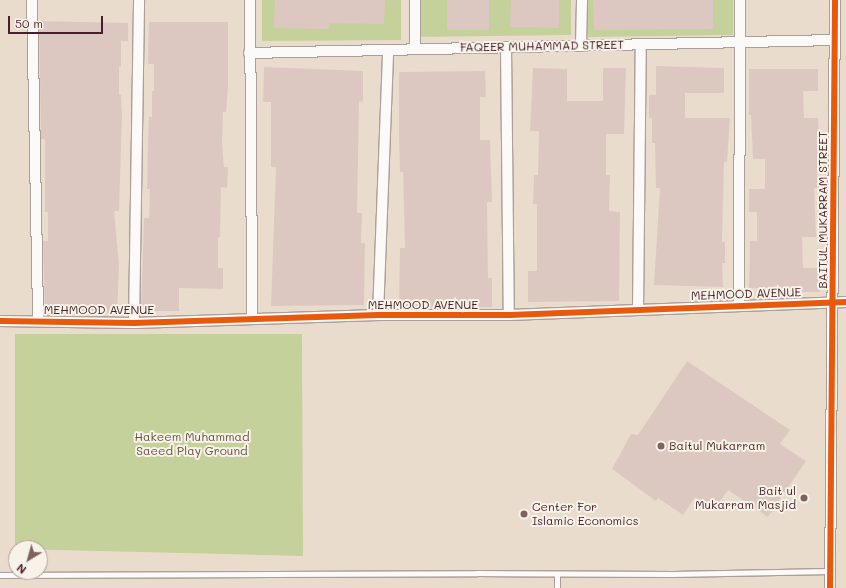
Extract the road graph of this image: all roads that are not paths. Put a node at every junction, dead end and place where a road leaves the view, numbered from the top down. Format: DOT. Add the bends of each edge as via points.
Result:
graph roads {
  1 [pos="32,0"];
  2 [pos="139,0"];
  3 [pos="250,0"];
  4 [pos="415,0"];
  5 [pos="582,0"];
  6 [pos="740,0"];
  7 [pos="836,0"];
  8 [pos="835,40"];
  9 [pos="740,41"];
  10 [pos="641,44"];
  11 [pos="581,45"];
  12 [pos="506,47"];
  13 [pos="415,49"];
  14 [pos="388,50"];
  15 [pos="249,53"];
  16 [pos="833,302"];
  17 [pos="846,302"];
  18 [pos="739,305"];
  19 [pos="638,310"];
  20 [pos="378,315"];
  21 [pos="509,316"];
  22 [pos="252,318"];
  23 [pos="0,321"];
  24 [pos="38,321"];
  25 [pos="134,323"];
  26 [pos="830,571"];
  27 [pos="557,574"];
  28 [pos="0,575"];
  29 [pos="557,588"];
  30 [pos="830,588"];
  1 -- 24 [label="street"];
  2 -- 25 [label="street"];
  3 -- 15 [label="street"];
  4 -- 13 [label="street"];
  5 -- 11 [label="street"];
  6 -- 9 [label="street"];
  7 -- 8 [label="street, BAITUL MUKARRAM STREET"];
  8 -- 9 [label="street, FAQEER MUHAMMAD STREET"];
  8 -- 16 [label="street, BAITUL MUKARRAM STREET"];
  9 -- 10 [label="street, FAQEER MUHAMMAD STREET"];
  9 -- 18 [label="street"];
  10 -- 11 [label="street, FAQEER MUHAMMAD STREET"];
  10 -- 19 [label="street"];
  11 -- 12 [label="street, FAQEER MUHAMMAD STREET"];
  12 -- 13 [label="street, FAQEER MUHAMMAD STREET"];
  12 -- 21 [label="street"];
  13 -- 14 [label="street, FAQEER MUHAMMAD STREET"];
  14 -- 15 [label="street, FAQEER MUHAMMAD STREET"];
  14 -- 20 [label="street"];
  15 -- 22 [label="street"];
  16 -- 17 [label="street, MEHMOOD AVENUE"];
  16 -- 18 [label="street, MEHMOOD AVENUE"];
  16 -- 26 [label="street, BAITUL MUKARRAM STREET"];
  18 -- 19 [label="street, MEHMOOD AVENUE"];
  19 -- 21 [label="street, MEHMOOD AVENUE"];
  20 -- 21 [label="street, MEHMOOD AVENUE"];
  20 -- 22 [label="street, MEHMOOD AVENUE"];
  22 -- 25 [label="street, MEHMOOD AVENUE"];
  23 -- 24 [label="street, MEHMOOD AVENUE"];
  24 -- 25 [label="street, MEHMOOD AVENUE"];
  26 -- 27 [label="lane"];
  26 -- 30 [label="street, BAITUL MUKARRAM STREET"];
  27 -- 28 [label="lane"];
  27 -- 29 [label="lane"];
}
